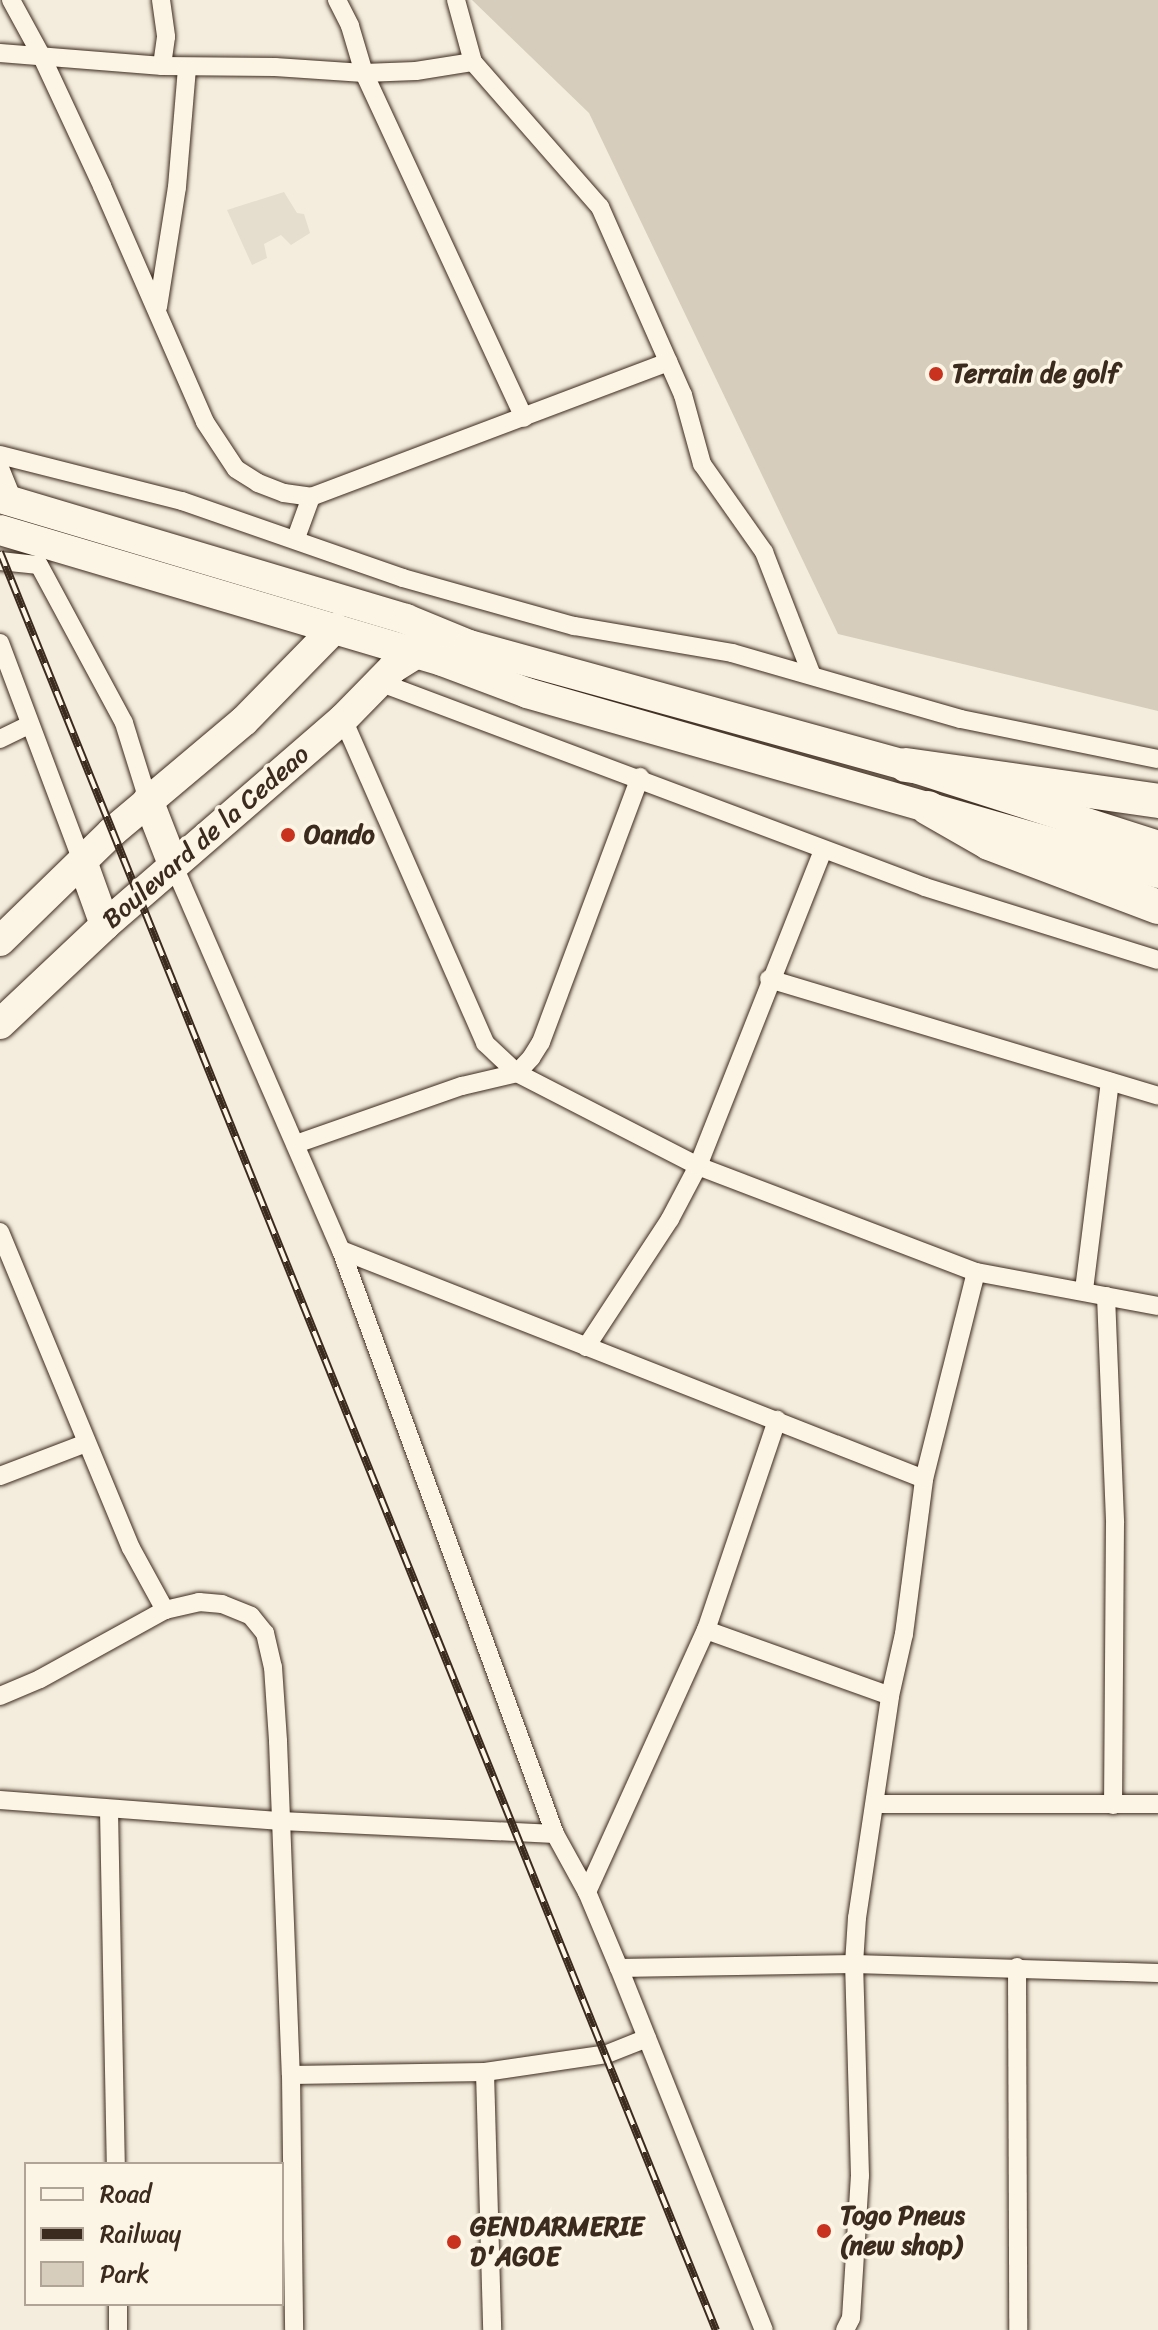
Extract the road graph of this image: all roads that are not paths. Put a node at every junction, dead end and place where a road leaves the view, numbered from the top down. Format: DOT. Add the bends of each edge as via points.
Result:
graph roads {
  1 [pos="11,0"];
  2 [pos="161,0"];
  3 [pos="337,0"];
  4 [pos="456,0"];
  5 [pos="0,53"];
  6 [pos="41,55"];
  7 [pos="473,62"];
  8 [pos="162,66"];
  9 [pos="187,68"];
  10 [pos="364,73"];
  11 [pos="158,308"];
  12 [pos="668,362"];
  13 [pos="524,418"];
  14 [pos="0,455"];
  15 [pos="0,468"];
  16 [pos="311,497"];
  17 [pos="7,500"];
  18 [pos="0,530"];
  19 [pos="296,538"];
  20 [pos="0,561"];
  21 [pos="406,619"];
  22 [pos="335,628"];
  23 [pos="0,643"];
  24 [pos="469,645"];
  25 [pos="415,654"];
  26 [pos="811,673"];
  27 [pos="379,682"];
  28 [pos="343,719"];
  29 [pos="29,725"];
  30 [pos="0,739"];
  31 [pos="1158,759"];
  32 [pos="906,765"];
  33 [pos="640,777"];
  34 [pos="148,800"];
  35 [pos="1158,801"];
  36 [pos="928,808"];
  37 [pos="1158,846"];
  38 [pos="823,850"];
  39 [pos="82,861"];
  40 [pos="173,864"];
  41 [pos="1158,873"];
  42 [pos="1158,907"];
  43 [pos="105,925"];
  44 [pos="0,941"];
  45 [pos="1158,960"];
  46 [pos="769,979"];
  47 [pos="0,1024"];
  48 [pos="517,1073"];
  49 [pos="1110,1082"];
  50 [pos="1158,1096"];
  51 [pos="296,1144"];
  52 [pos="698,1166"];
  53 [pos="0,1232"];
  54 [pos="341,1250"];
  55 [pos="7,1261"];
  56 [pos="976,1272"];
  57 [pos="1084,1290"];
  58 [pos="1106,1296"];
  59 [pos="1158,1306"];
  60 [pos="586,1347"];
  61 [pos="777,1420"];
  62 [pos="86,1443"];
  63 [pos="0,1476"];
  64 [pos="924,1479"];
  65 [pos="165,1610"];
  66 [pos="706,1630"];
  67 [pos="0,1696"];
  68 [pos="890,1696"];
  69 [pos="0,1800"];
  70 [pos="875,1804"];
  71 [pos="1158,1804"];
  72 [pos="1113,1805"];
  73 [pos="109,1810"];
  74 [pos="281,1821"];
  75 [pos="555,1834"];
  76 [pos="587,1892"];
  77 [pos="854,1964"];
  78 [pos="1017,1967"];
  79 [pos="619,1968"];
  80 [pos="1158,1973"];
  81 [pos="647,2038"];
  82 [pos="485,2072"];
  83 [pos="291,2075"];
  84 [pos="116,2162"];
  85 [pos="118,2306"];
  86 [pos="118,2330"];
  87 [pos="294,2330"];
  88 [pos="492,2330"];
  89 [pos="764,2330"];
  90 [pos="845,2330"];
  91 [pos="1018,2330"];
  1 -- 6 [label="street"];
  2 -- 8 [label="street" via="166,37"];
  3 -- 10 [label="street"];
  4 -- 7 [label="street"];
  5 -- 6 [label="street"];
  6 -- 8 [label="street"];
  6 -- 11 [label="street"];
  7 -- 10 [label="street"];
  7 -- 12 [label="street" via="600,207"];
  8 -- 9 [label="street"];
  9 -- 10 [label="street"];
  9 -- 11 [label="street" via="177,187"];
  10 -- 13 [label="street"];
  11 -- 16 [label="street" via="205,422 236,469 284,493"];
  12 -- 13 [label="street"];
  12 -- 26 [label="street" via="702,464 764,552"];
  13 -- 16 [label="street"];
  14 -- 19 [label="street" via="182,501"];
  15 -- 17 [label="street"];
  16 -- 19 [label="street"];
  17 -- 21 [label="main road"];
  18 -- 22 [label="main road"];
  19 -- 26 [label="street" via="403,578 574,626 732,653"];
  20 -- 34 [label="street" via="39,565 124,723"];
  21 -- 22 [label="main road" via="368,631"];
  21 -- 24 [label="main road"];
  22 -- 25 [label="main road"];
  22 -- 34 [label="main road" via="244,721"];
  23 -- 29 [label="street"];
  24 -- 25 [label="main road"];
  24 -- 32 [label="main road"];
  25 -- 27 [label="main road, Boulevard de la Cedeao"];
  25 -- 36 [label="main road" via="527,693"];
  26 -- 31 [label="street" via="961,719"];
  27 -- 28 [label="main road, Boulevard de la Cedeao"];
  27 -- 33 [label="street"];
  28 -- 40 [label="main road, Boulevard de la Cedeao"];
  28 -- 48 [label="street" via="485,1043"];
  29 -- 30 [label="street"];
  29 -- 39 [label="street"];
  32 -- 35 [label="highway"];
  32 -- 37 [label="main road"];
  33 -- 38 [label="street"];
  33 -- 48 [label="street" via="541,1042"];
  34 -- 39 [label="main road"];
  34 -- 40 [label="main road"];
  36 -- 41 [label="main road"];
  36 -- 42 [label="highway" via="989,843"];
  38 -- 45 [label="street"];
  38 -- 46 [label="street"];
  39 -- 43 [label="main road"];
  39 -- 44 [label="main road"];
  40 -- 43 [label="main road, Boulevard de la Cedeao"];
  40 -- 51 [label="street"];
  43 -- 47 [label="main road, Boulevard de la Cedeao"];
  46 -- 49 [label="street"];
  46 -- 52 [label="street"];
  48 -- 51 [label="street" via="462,1086"];
  48 -- 52 [label="street"];
  49 -- 50 [label="street"];
  49 -- 57 [label="street"];
  51 -- 54 [label="street"];
  52 -- 56 [label="street"];
  52 -- 60 [label="street" via="670,1219"];
  53 -- 55 [label="street"];
  54 -- 60 [label="street"];
  54 -- 75 [label="street"];
  55 -- 62 [label="street"];
  56 -- 57 [label="street"];
  56 -- 64 [label="street"];
  57 -- 58 [label="street"];
  58 -- 59 [label="street"];
  58 -- 72 [label="street" via="1115,1523"];
  60 -- 61 [label="street"];
  61 -- 64 [label="street"];
  61 -- 66 [label="street"];
  62 -- 63 [label="street"];
  62 -- 65 [label="street" via="131,1548"];
  64 -- 68 [label="street" via="904,1634"];
  65 -- 67 [label="street"];
  65 -- 74 [label="street" via="199,1602 222,1604 251,1616 265,1633 273,1667"];
  66 -- 68 [label="street"];
  66 -- 76 [label="street"];
  68 -- 70 [label="street"];
  69 -- 73 [label="street"];
  70 -- 72 [label="street"];
  70 -- 77 [label="street"];
  71 -- 72 [label="street"];
  73 -- 74 [label="street"];
  73 -- 84 [label="street"];
  74 -- 75 [label="street"];
  74 -- 83 [label="street"];
  75 -- 76 [label="street"];
  76 -- 79 [label="street"];
  77 -- 78 [label="street"];
  77 -- 79 [label="street"];
  77 -- 90 [label="street" via="860,2176 851,2318"];
  78 -- 80 [label="street"];
  78 -- 91 [label="street"];
  79 -- 81 [label="street"];
  81 -- 82 [label="street" via="607,2054"];
  81 -- 89 [label="street"];
  82 -- 83 [label="street"];
  82 -- 88 [label="street"];
  83 -- 87 [label="street"];
  85 -- 86 [label="street"];
}
